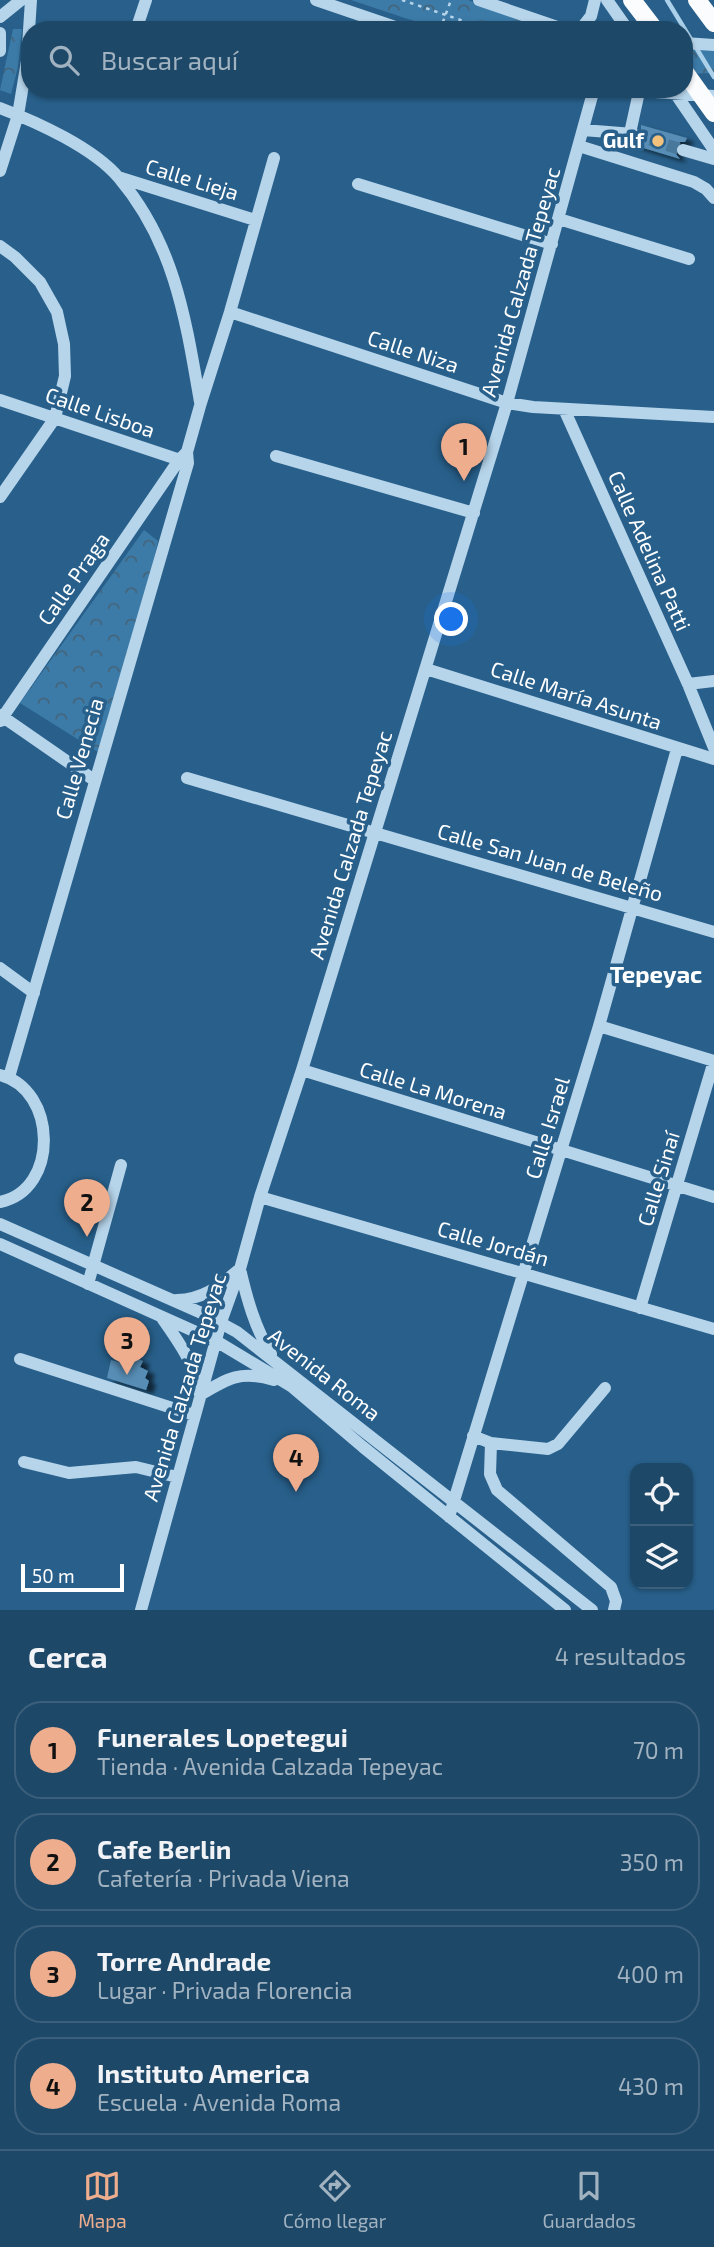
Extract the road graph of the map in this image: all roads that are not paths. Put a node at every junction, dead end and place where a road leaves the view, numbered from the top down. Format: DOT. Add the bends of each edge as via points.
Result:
graph roads {
  1 [pos="21,0"];
  2 [pos="31,0"];
  3 [pos="146,0"];
  4 [pos="316,0"];
  5 [pos="479,0"];
  6 [pos="595,0"];
  7 [pos="607,0"];
  8 [pos="632,0"];
  9 [pos="0,17"];
  10 [pos="30,21"];
  11 [pos="139,21"];
  12 [pos="378,21"];
  13 [pos="540,21"];
  14 [pos="587,21"];
  15 [pos="622,21"];
  16 [pos="647,21"];
  17 [pos="0,33"];
  18 [pos="693,44"];
  19 [pos="714,45"];
  20 [pos="0,51"];
  21 [pos="693,84"];
  22 [pos="693,95"];
  23 [pos="714,96"];
  24 [pos="21,97"];
  25 [pos="592,98"];
  26 [pos="638,98"];
  27 [pos="679,98"];
  28 [pos="0,108"];
  29 [pos="714,113"];
  30 [pos="18,115"];
  31 [pos="583,130"];
  32 [pos="579,146"];
  33 [pos="683,150"];
  34 [pos="714,150"];
  35 [pos="274,158"];
  36 [pos="714,159"];
  37 [pos="0,171"];
  38 [pos="118,177"];
  39 [pos="358,184"];
  40 [pos="714,198"];
  41 [pos="559,219"];
  42 [pos="255,220"];
  43 [pos="552,244"];
  44 [pos="0,246"];
  45 [pos="689,259"];
  46 [pos="230,312"];
  47 [pos="0,400"];
  48 [pos="508,403"];
  49 [pos="200,406"];
  50 [pos="564,409"];
  51 [pos="55,418"];
  52 [pos="713,419"];
  53 [pos="276,456"];
  54 [pos="185,458"];
  55 [pos="0,497"];
  56 [pos="474,513"];
  57 [pos="426,669"];
  58 [pos="714,681"];
  59 [pos="688,684"];
  60 [pos="1,718"];
  61 [pos="714,748"];
  62 [pos="677,749"];
  63 [pos="714,760"];
  64 [pos="187,778"];
  65 [pos="94,780"];
  66 [pos="376,832"];
  67 [pos="632,908"];
  68 [pos="714,932"];
  69 [pos="0,968"];
  70 [pos="34,993"];
  71 [pos="599,1026"];
  72 [pos="714,1061"];
  73 [pos="302,1070"];
  74 [pos="4,1076"];
  75 [pos="561,1150"];
  76 [pos="121,1165"];
  77 [pos="677,1186"];
  78 [pos="714,1196"];
  79 [pos="260,1197"];
  80 [pos="0,1202"];
  81 [pos="0,1224"];
  82 [pos="0,1244"];
  83 [pos="95,1264"];
  84 [pos="240,1269"];
  85 [pos="522,1272"];
  86 [pos="88,1284"];
  87 [pos="170,1300"];
  88 [pos="640,1308"];
  89 [pos="162,1317"];
  90 [pos="221,1322"];
  91 [pos="714,1329"];
  92 [pos="216,1341"];
  93 [pos="20,1359"];
  94 [pos="275,1361"];
  95 [pos="291,1386"];
  96 [pos="605,1388"];
  97 [pos="200,1395"];
  98 [pos="194,1415"];
  99 [pos="371,1436"];
  100 [pos="473,1436"];
  101 [pos="491,1443"];
  102 [pos="363,1447"];
  103 [pos="24,1462"];
  104 [pos="177,1477"];
  105 [pos="454,1502"];
  106 [pos="449,1517"];
  107 [pos="503,1540"];
  108 [pos="492,1552"];
  109 [pos="141,1610"];
  110 [pos="565,1610"];
  111 [pos="592,1610"];
  112 [pos="614,1610"];
  1 -- 9 [label="street"];
  2 -- 10 [label="street"];
  3 -- 11 [label="street"];
  4 -- 12 [label="street"];
  5 -- 13 [label="street"];
  6 -- 14 [label="street"];
  7 -- 15 [label="street"];
  8 -- 16 [label="main road"];
  17 -- 20 [label="street"];
  18 -- 19 [label="street"];
  21 -- 29 [label="main road"];
  22 -- 23 [label="street"];
  24 -- 30 [label="street"];
  25 -- 31 [label="street, Avenida Calzada Tepeyac"];
  26 -- 31 [label="street" via="632,133"];
  27 -- 34 [label="street"];
  28 -- 30 [label="street"];
  30 -- 37 [label="street"];
  30 -- 38 [label="street" via="73,143"];
  31 -- 32 [label="street, Avenida Calzada Tepeyac"];
  32 -- 40 [label="street" via="694,182"];
  32 -- 41 [label="street, Avenida Calzada Tepeyac"];
  33 -- 36 [label="street"];
  35 -- 42 [label="street, Calle Venecia"];
  38 -- 42 [label="street, Calle Lieja"];
  38 -- 49 [label="street" via="166,254 179,292"];
  39 -- 43 [label="street"];
  41 -- 43 [label="street, Avenida Calzada Tepeyac"];
  41 -- 45 [label="street"];
  42 -- 46 [label="street, Calle Venecia"];
  43 -- 48 [label="street, Avenida Calzada Tepeyac"];
  44 -- 51 [label="street" via="40,282 57,312 65,376"];
  46 -- 48 [label="street, Calle Niza"];
  46 -- 49 [label="street, Calle Venecia"];
  47 -- 51 [label="street, Calle Lisboa"];
  48 -- 50 [label="street, Calle Niza"];
  48 -- 56 [label="street, Avenida Calzada Tepeyac"];
  49 -- 54 [label="street, Calle Venecia"];
  50 -- 52 [label="street, Calle Niza"];
  50 -- 59 [label="street, Calle Adelina Patti"];
  51 -- 54 [label="street, Calle Lisboa"];
  51 -- 55 [label="street"];
  53 -- 56 [label="street"];
  54 -- 60 [label="street, Calle Praga"];
  54 -- 65 [label="street, Calle Venecia"];
  56 -- 57 [label="street, Avenida Calzada Tepeyac"];
  57 -- 62 [label="street, Calle María Asunta"];
  57 -- 66 [label="street, Avenida Calzada Tepeyac"];
  58 -- 59 [label="street"];
  59 -- 61 [label="street, Calle Adelina Patti"];
  60 -- 65 [label="street"];
  62 -- 63 [label="street, Calle María Asunta"];
  62 -- 67 [label="street, Calle Israel"];
  64 -- 66 [label="street, Calle San Juan de Beleño"];
  65 -- 70 [label="street, Calle Venecia"];
  66 -- 67 [label="street, Calle San Juan de Beleño"];
  66 -- 73 [label="street, Avenida Calzada Tepeyac"];
  67 -- 68 [label="street, Calle San Juan de Beleño"];
  67 -- 71 [label="street, Calle Israel"];
  69 -- 70 [label="street"];
  70 -- 74 [label="street, Calle Venecia"];
  71 -- 72 [label="street"];
  71 -- 75 [label="street, Calle Israel"];
  72 -- 77 [label="street, Calle Sinaí"];
  73 -- 75 [label="street, Calle La Morena"];
  73 -- 79 [label="street, Avenida Calzada Tepeyac"];
  74 -- 80 [label="street, Calle Venecia" via="22,1085 33,1098 44,1144 31,1182 19,1195"];
  75 -- 77 [label="street, Calle La Morena"];
  75 -- 85 [label="street, Calle Israel"];
  76 -- 83 [label="street"];
  77 -- 78 [label="street, Calle La Morena"];
  77 -- 88 [label="street, Calle Sinaí"];
  79 -- 84 [label="street, Avenida Calzada Tepeyac"];
  79 -- 85 [label="street, Calle Jordán"];
  81 -- 83 [label="street, Avenida Roma"];
  82 -- 86 [label="street, Avenida Roma"];
  83 -- 86 [label="street"];
  83 -- 87 [label="street, Avenida Roma"];
  84 -- 87 [label="street" via="201,1297"];
  84 -- 90 [label="street, Avenida Calzada Tepeyac"];
  84 -- 94 [label="street" via="254,1321"];
  85 -- 88 [label="street, Calle Jordán"];
  85 -- 100 [label="street, Calle Israel"];
  86 -- 89 [label="street, Avenida Roma"];
  87 -- 90 [label="street, Avenida Roma"];
  88 -- 91 [label="street, Calle Jordán"];
  89 -- 92 [label="street, Avenida Roma"];
  89 -- 97 [label="street" via="189,1361"];
  90 -- 92 [label="street, Avenida Calzada Tepeyac"];
  90 -- 94 [label="street, Avenida Roma"];
  92 -- 95 [label="street, Avenida Roma"];
  92 -- 97 [label="street, Avenida Calzada Tepeyac"];
  93 -- 98 [label="street"];
  94 -- 99 [label="street, Avenida Roma"];
  95 -- 97 [label="street" via="245,1375"];
  95 -- 102 [label="street, Avenida Roma"];
  96 -- 101 [label="street" via="558,1444 548,1449"];
  97 -- 98 [label="street, Avenida Calzada Tepeyac"];
  98 -- 104 [label="street, Avenida Calzada Tepeyac"];
  99 -- 102 [label="street"];
  99 -- 105 [label="street, Avenida Roma"];
  100 -- 101 [label="street"];
  100 -- 105 [label="street, Calle Israel"];
  101 -- 112 [label="street" via="490,1474 497,1490 611,1587"];
  102 -- 106 [label="street, Avenida Roma"];
  103 -- 104 [label="street" via="69,1474 136,1467"];
  104 -- 109 [label="street, Avenida Calzada Tepeyac"];
  105 -- 106 [label="street, Calle Israel"];
  105 -- 107 [label="street, Avenida Roma"];
  106 -- 108 [label="street, Avenida Roma"];
  107 -- 108 [label="street"];
  107 -- 111 [label="street, Avenida Roma"];
  108 -- 110 [label="street, Avenida Roma"];
}
